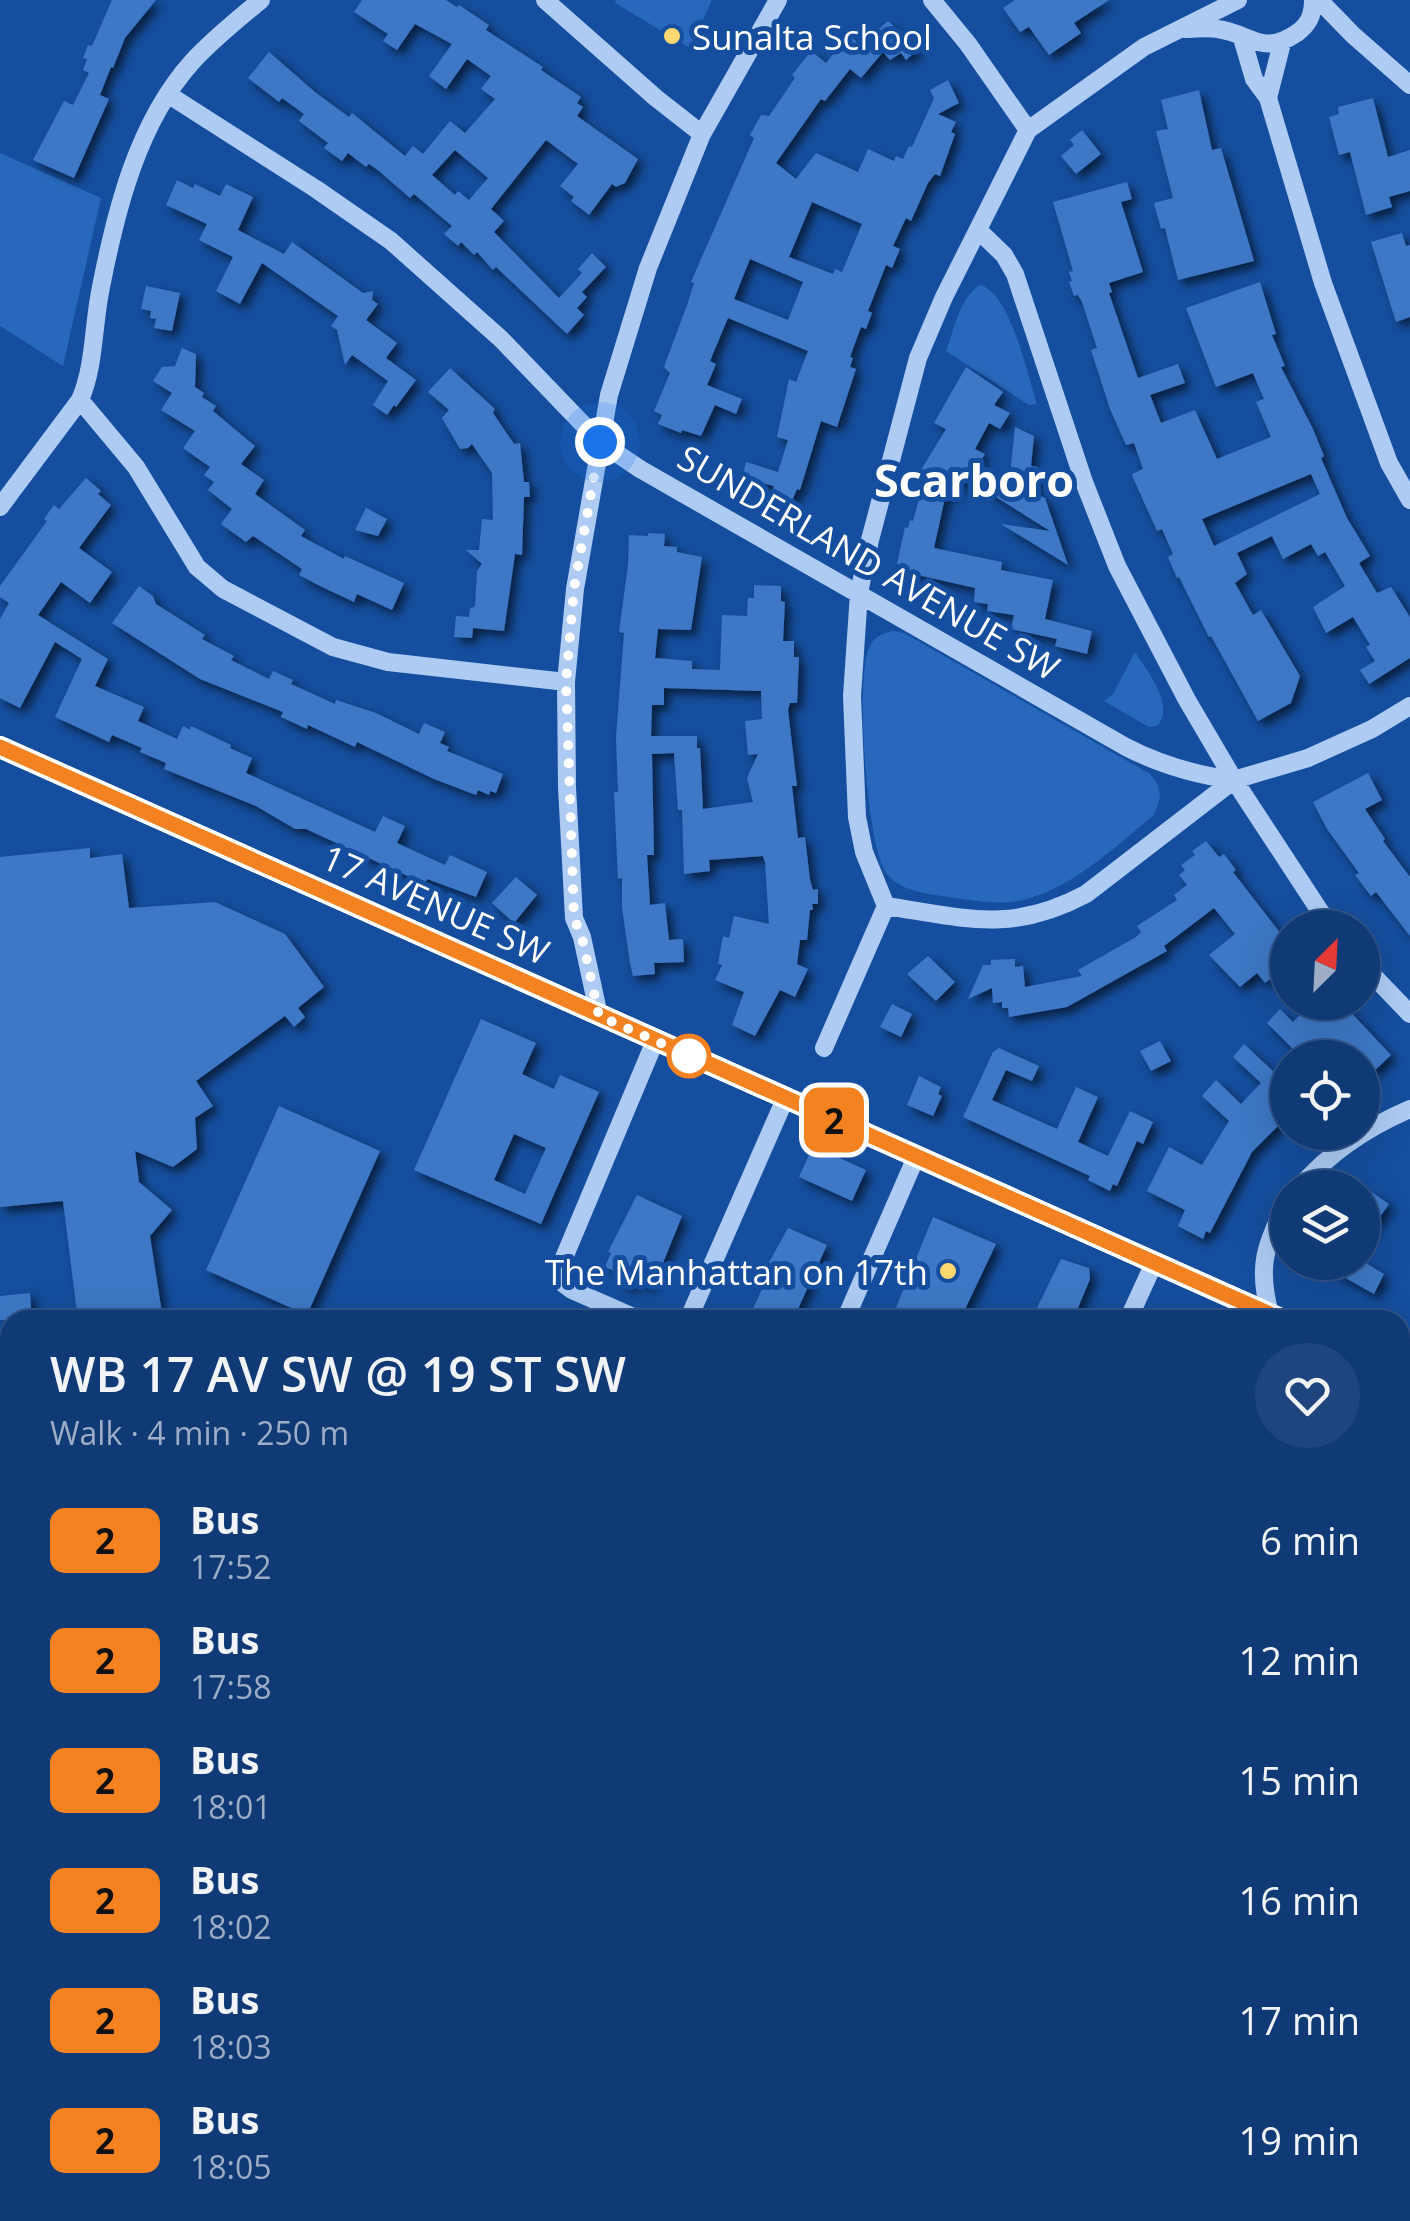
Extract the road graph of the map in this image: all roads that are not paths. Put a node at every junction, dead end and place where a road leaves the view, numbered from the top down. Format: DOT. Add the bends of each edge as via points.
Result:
graph roads {
  1 [pos="261,0"];
  2 [pos="545,0"];
  3 [pos="799,0"];
  4 [pos="932,0"];
  5 [pos="1238,0"];
  6 [pos="1316,0"];
  7 [pos="776,3"];
  8 [pos="1306,27"];
  9 [pos="1180,29"];
  10 [pos="1353,35"];
  11 [pos="1240,36"];
  12 [pos="1282,43"];
  13 [pos="1410,85"];
  14 [pos="169,94"];
  15 [pos="1268,98"];
  16 [pos="1028,130"];
  17 [pos="702,134"];
  18 [pos="978,230"];
  19 [pos="80,400"];
  20 [pos="600,442"];
  21 [pos="1410,500"];
  22 [pos="0,507"];
  23 [pos="859,593"];
  24 [pos="566,682"];
  25 [pos="1410,706"];
  26 [pos="0,747"];
  27 [pos="1234,780"];
  28 [pos="886,906"];
  29 [pos="1319,910"];
  30 [pos="1380,983"];
  31 [pos="1410,1014"];
  32 [pos="599,1016"];
  33 [pos="656,1041"];
  34 [pos="824,1048"];
  35 [pos="786,1099"];
  36 [pos="1410,1110"];
  37 [pos="916,1157"];
  38 [pos="1318,1170"];
  39 [pos="1270,1233"];
  40 [pos="1154,1262"];
  41 [pos="617,1310"];
  42 [pos="692,1310"];
  43 [pos="849,1310"];
  44 [pos="1132,1310"];
  45 [pos="1260,1310"];
  46 [pos="1273,1310"];
  1 -- 14 [label="street" via="190,64"];
  2 -- 17 [label="street"];
  3 -- 7 [label="street"];
  4 -- 16 [label="street"];
  5 -- 9 [label="street"];
  5 -- 11 [label="street"];
  6 -- 8 [label="street"];
  6 -- 10 [label="street"];
  7 -- 17 [label="street"];
  8 -- 10 [label="street" via="1319,24"];
  8 -- 12 [label="street"];
  9 -- 11 [label="street"];
  9 -- 16 [label="street"];
  10 -- 13 [label="street"];
  11 -- 12 [label="street"];
  11 -- 15 [label="street" via="1254,80"];
  12 -- 15 [label="street"];
  14 -- 19 [label="street" via="129,180"];
  14 -- 20 [label="street, SUNDERLAND AVENUE SW" via="391,241 501,339"];
  15 -- 21 [label="street" via="1323,283 1389,462"];
  16 -- 18 [label="street"];
  17 -- 20 [label="street" via="648,268"];
  18 -- 23 [label="street" via="918,358"];
  18 -- 27 [label="street" via="1015,274 1117,566"];
  19 -- 22 [label="street"];
  19 -- 24 [label="street" via="136,467 197,566 223,589 333,647 388,662"];
  20 -- 23 [label="street, SUNDERLAND AVENUE SW"];
  20 -- 24 [label="street" via="574,589"];
  23 -- 27 [label="street, SUNDERLAND AVENUE SW" via="1157,762"];
  23 -- 28 [label="street" via="855,798 864,852"];
  24 -- 32 [label="street" via="574,918"];
  25 -- 27 [label="street" via="1308,758"];
  26 -- 32 [label="main road, 17 AVENUE SW"];
  27 -- 28 [label="street" via="1061,908 982,921"];
  27 -- 29 [label="street"];
  28 -- 34 [label="street"];
  30 -- 31 [label="street"];
  32 -- 33 [label="main road, 17 AVENUE SW"];
  33 -- 35 [label="main road, 17 AVENUE SW"];
  33 -- 41 [label="street" via="561,1258 560,1281"];
  35 -- 37 [label="main road, 17 AVENUE SW"];
  35 -- 42 [label="street"];
  36 -- 38 [label="street" via="1366,1130"];
  37 -- 40 [label="main road, 17 AVENUE SW"];
  37 -- 43 [label="street"];
  39 -- 46 [label="street" via="1262,1281"];
  40 -- 44 [label="street"];
  40 -- 45 [label="main road, 17 AVENUE SW"];
}
